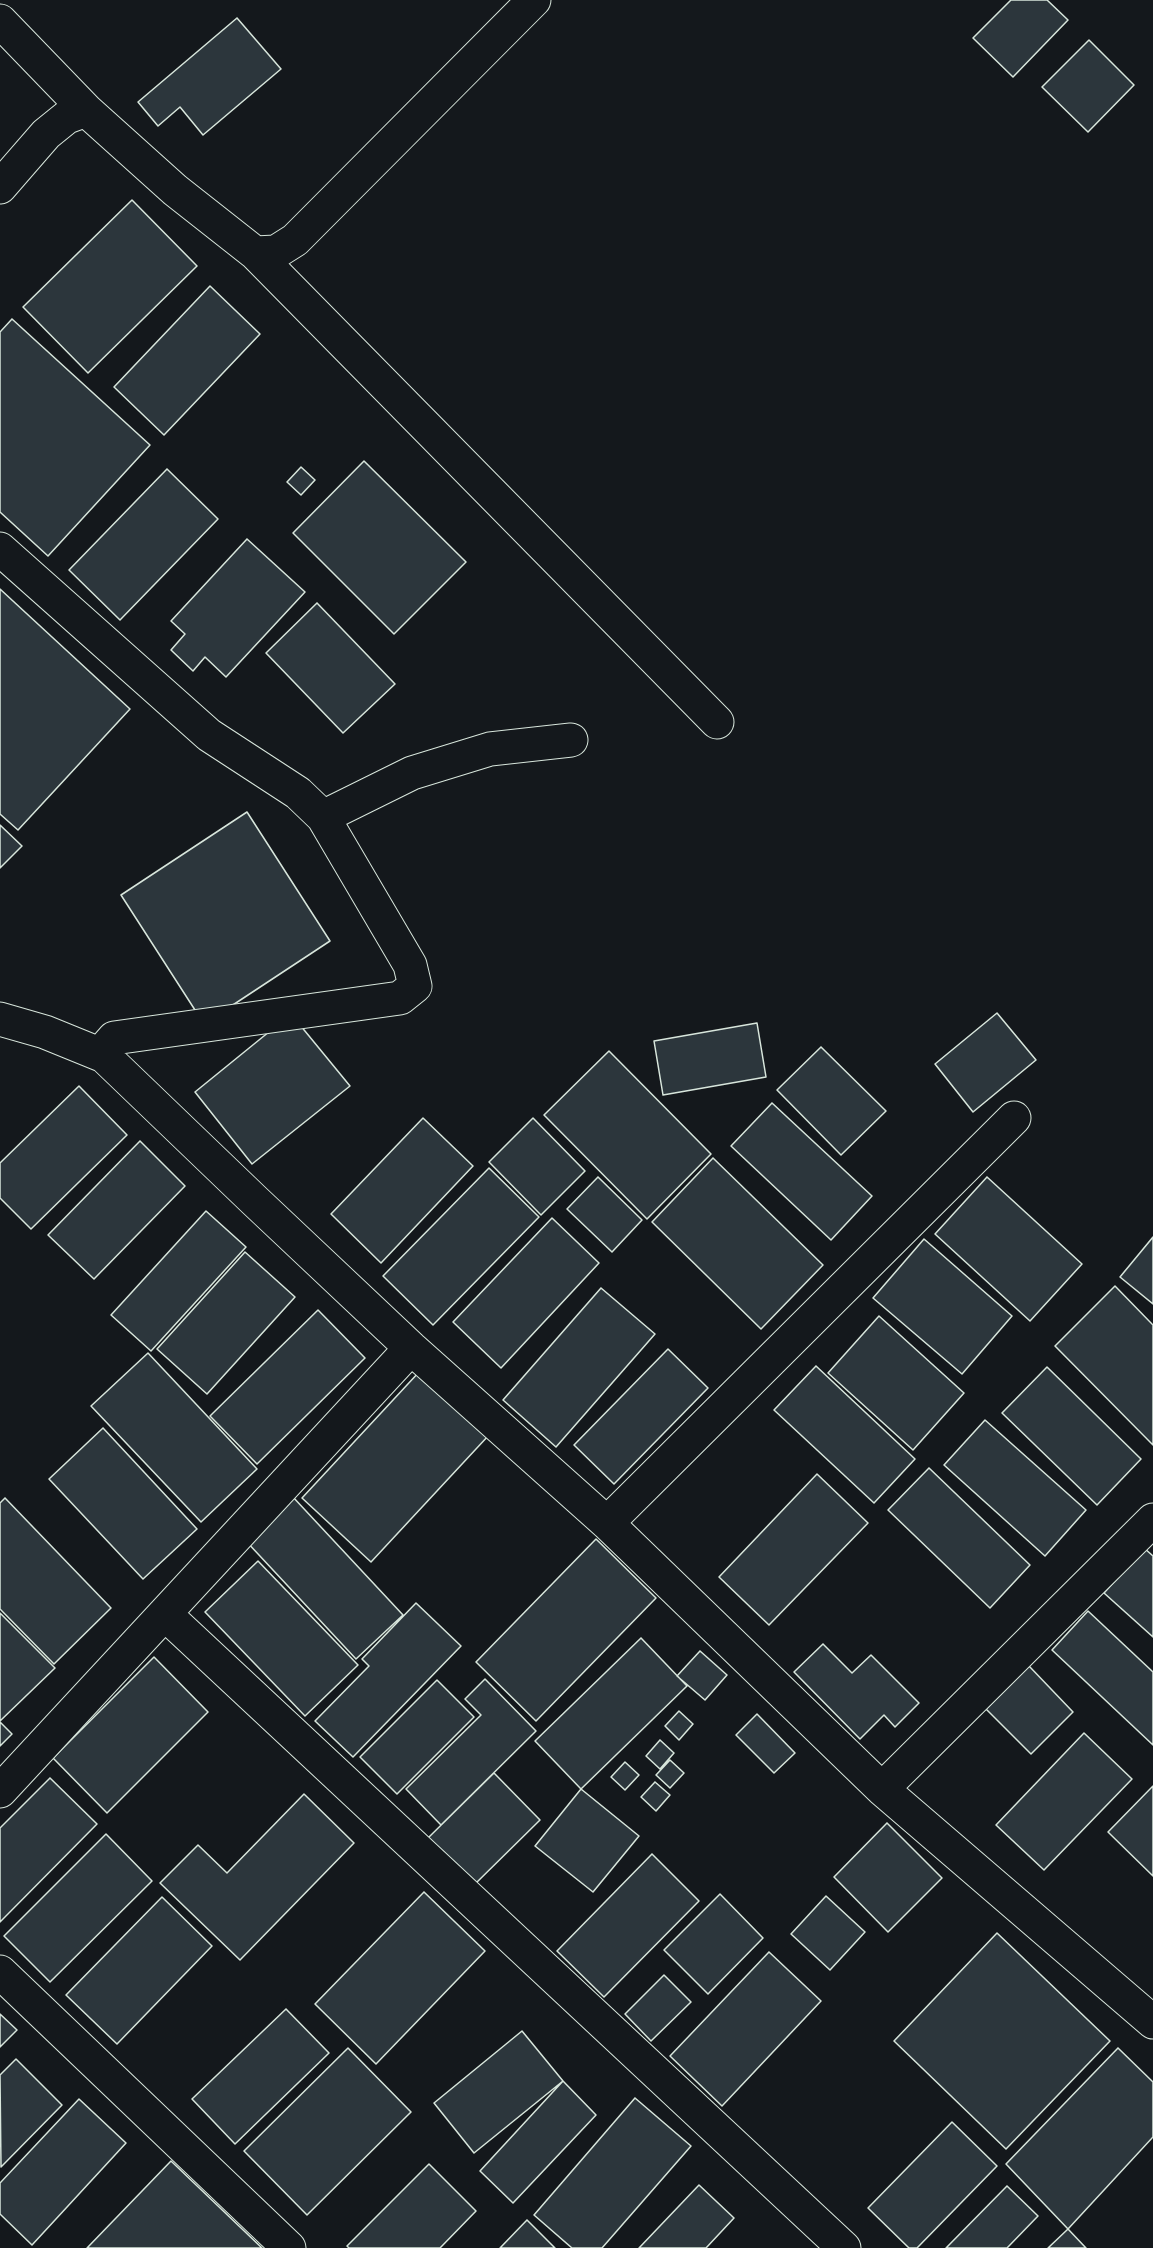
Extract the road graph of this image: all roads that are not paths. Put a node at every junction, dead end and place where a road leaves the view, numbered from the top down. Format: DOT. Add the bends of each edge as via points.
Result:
graph roads {
  1 [pos="534,0"];
  2 [pos="0,21"];
  3 [pos="86,110"];
  4 [pos="0,187"];
  5 [pos="255,252"];
  6 [pos="0,549"];
  7 [pos="717,722"];
  8 [pos="571,740"];
  9 [pos="323,817"];
  10 [pos="0,1019"];
  11 [pos="104,1056"];
  12 [pos="1014,1118"];
  13 [pos="411,1348"];
  14 [pos="1153,1520"];
  15 [pos="607,1523"];
  16 [pos="165,1614"];
  17 [pos="882,1789"];
  18 [pos="0,1791"];
  19 [pos="0,1972"];
  20 [pos="1153,2022"];
  21 [pos="289,2248"];
  22 [pos="844,2248"];
  1 -- 5 [label="street" via="295,240 276,252"];
  2 -- 3 [label="street"];
  3 -- 4 [label="street" via="67,117 46,134"];
  3 -- 5 [label="street" via="175,190"];
  5 -- 7 [label="street"];
  6 -- 9 [label="street" via="209,735 298,793"];
  8 -- 9 [label="street" via="479,752 412,773"];
  9 -- 11 [label="street" via="410,965 415,986 400,998 114,1038"];
  10 -- 11 [label="street"];
  11 -- 13 [label="street"];
  12 -- 15 [label="street"];
  13 -- 15 [label="street"];
  13 -- 16 [label="street"];
  14 -- 17 [label="street"];
  15 -- 17 [label="street"];
  16 -- 18 [label="street"];
  16 -- 22 [label="street"];
  17 -- 20 [label="street"];
  19 -- 21 [label="street"];
}
